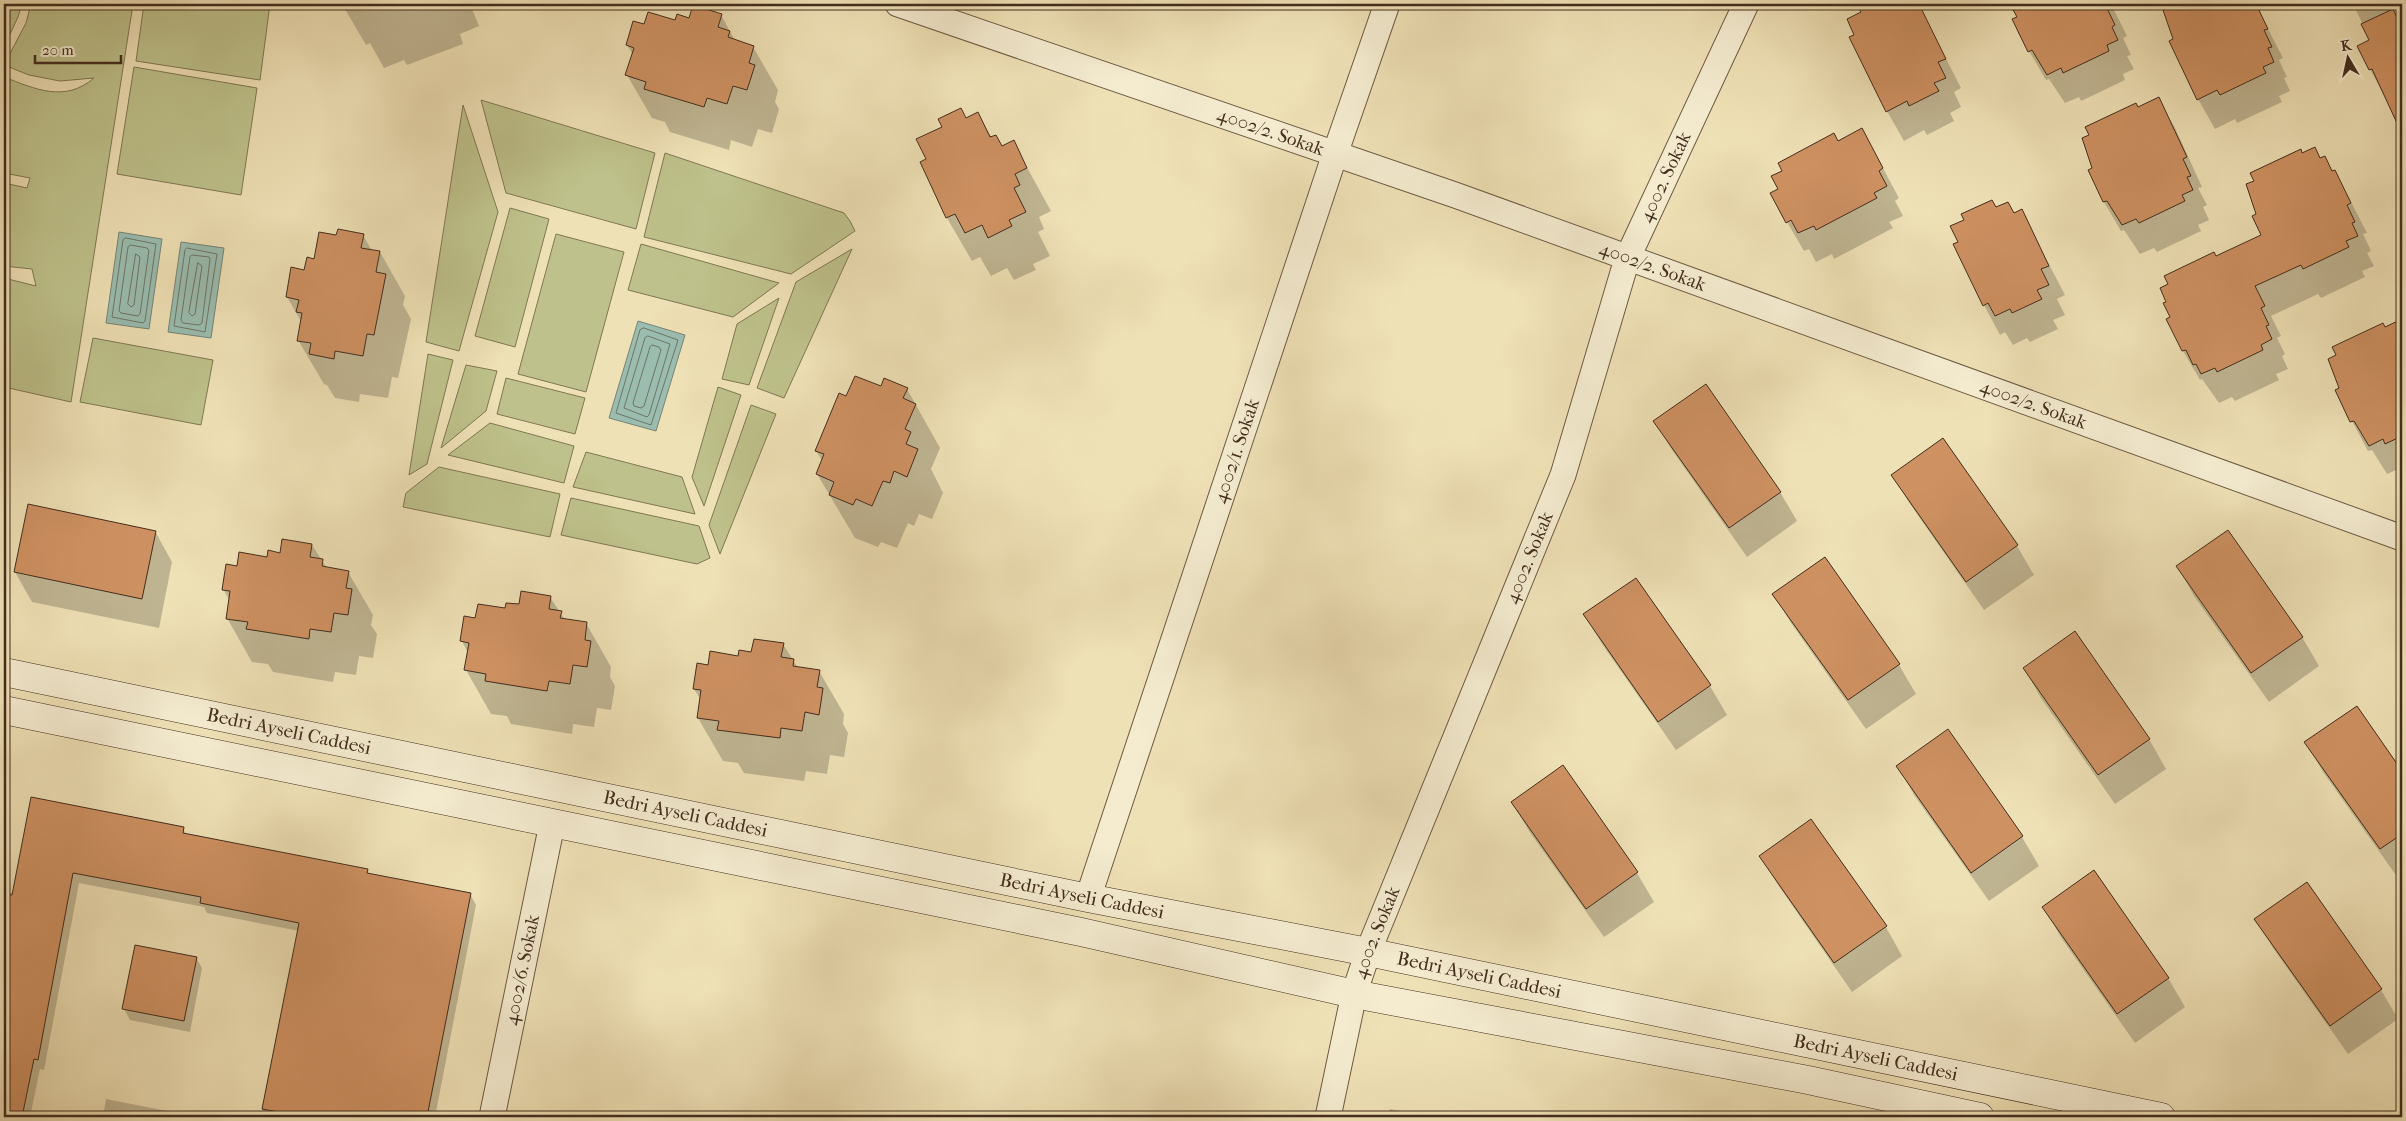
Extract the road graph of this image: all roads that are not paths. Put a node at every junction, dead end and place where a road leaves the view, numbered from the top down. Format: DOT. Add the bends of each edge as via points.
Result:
graph roads {
  1 [pos="898,4"];
  2 [pos="1387,4"];
  3 [pos="1746,4"];
  4 [pos="1335,154"];
  5 [pos="1627,259"];
  6 [pos="2402,538"];
  7 [pos="4,672"];
  8 [pos="4,710"];
  9 [pos="552,824"];
  10 [pos="1088,898"];
  11 [pos="1368,952"];
  12 [pos="1354,994"];
  13 [pos="492,1117"];
  14 [pos="1328,1117"];
  15 [pos="1980,1117"];
  16 [pos="2161,1117"];
  1 -- 4 [label="street, 4002/2. Sokak"];
  2 -- 4 [label="street, 4002/1. Sokak"];
  3 -- 5 [label="street, 4002. Sokak"];
  4 -- 5 [label="street, 4002/2. Sokak"];
  4 -- 10 [label="street, 4002/1. Sokak"];
  5 -- 6 [label="street, 4002/2. Sokak"];
  5 -- 11 [label="street, 4002. Sokak" via="1563,474"];
  7 -- 10 [label="main road, Bedri Ayseli Caddesi"];
  8 -- 9 [label="main road, Bedri Ayseli Caddesi"];
  9 -- 12 [label="main road, Bedri Ayseli Caddesi" via="1081,932"];
  9 -- 13 [label="street, 4002/6. Sokak"];
  10 -- 11 [label="main road, Bedri Ayseli Caddesi"];
  11 -- 12 [label="street, 4002. Sokak"];
  11 -- 16 [label="main road, Bedri Ayseli Caddesi"];
  12 -- 14 [label="street, 4002. Sokak"];
  12 -- 15 [label="main road, Bedri Ayseli Caddesi" via="1808,1080"];
}
